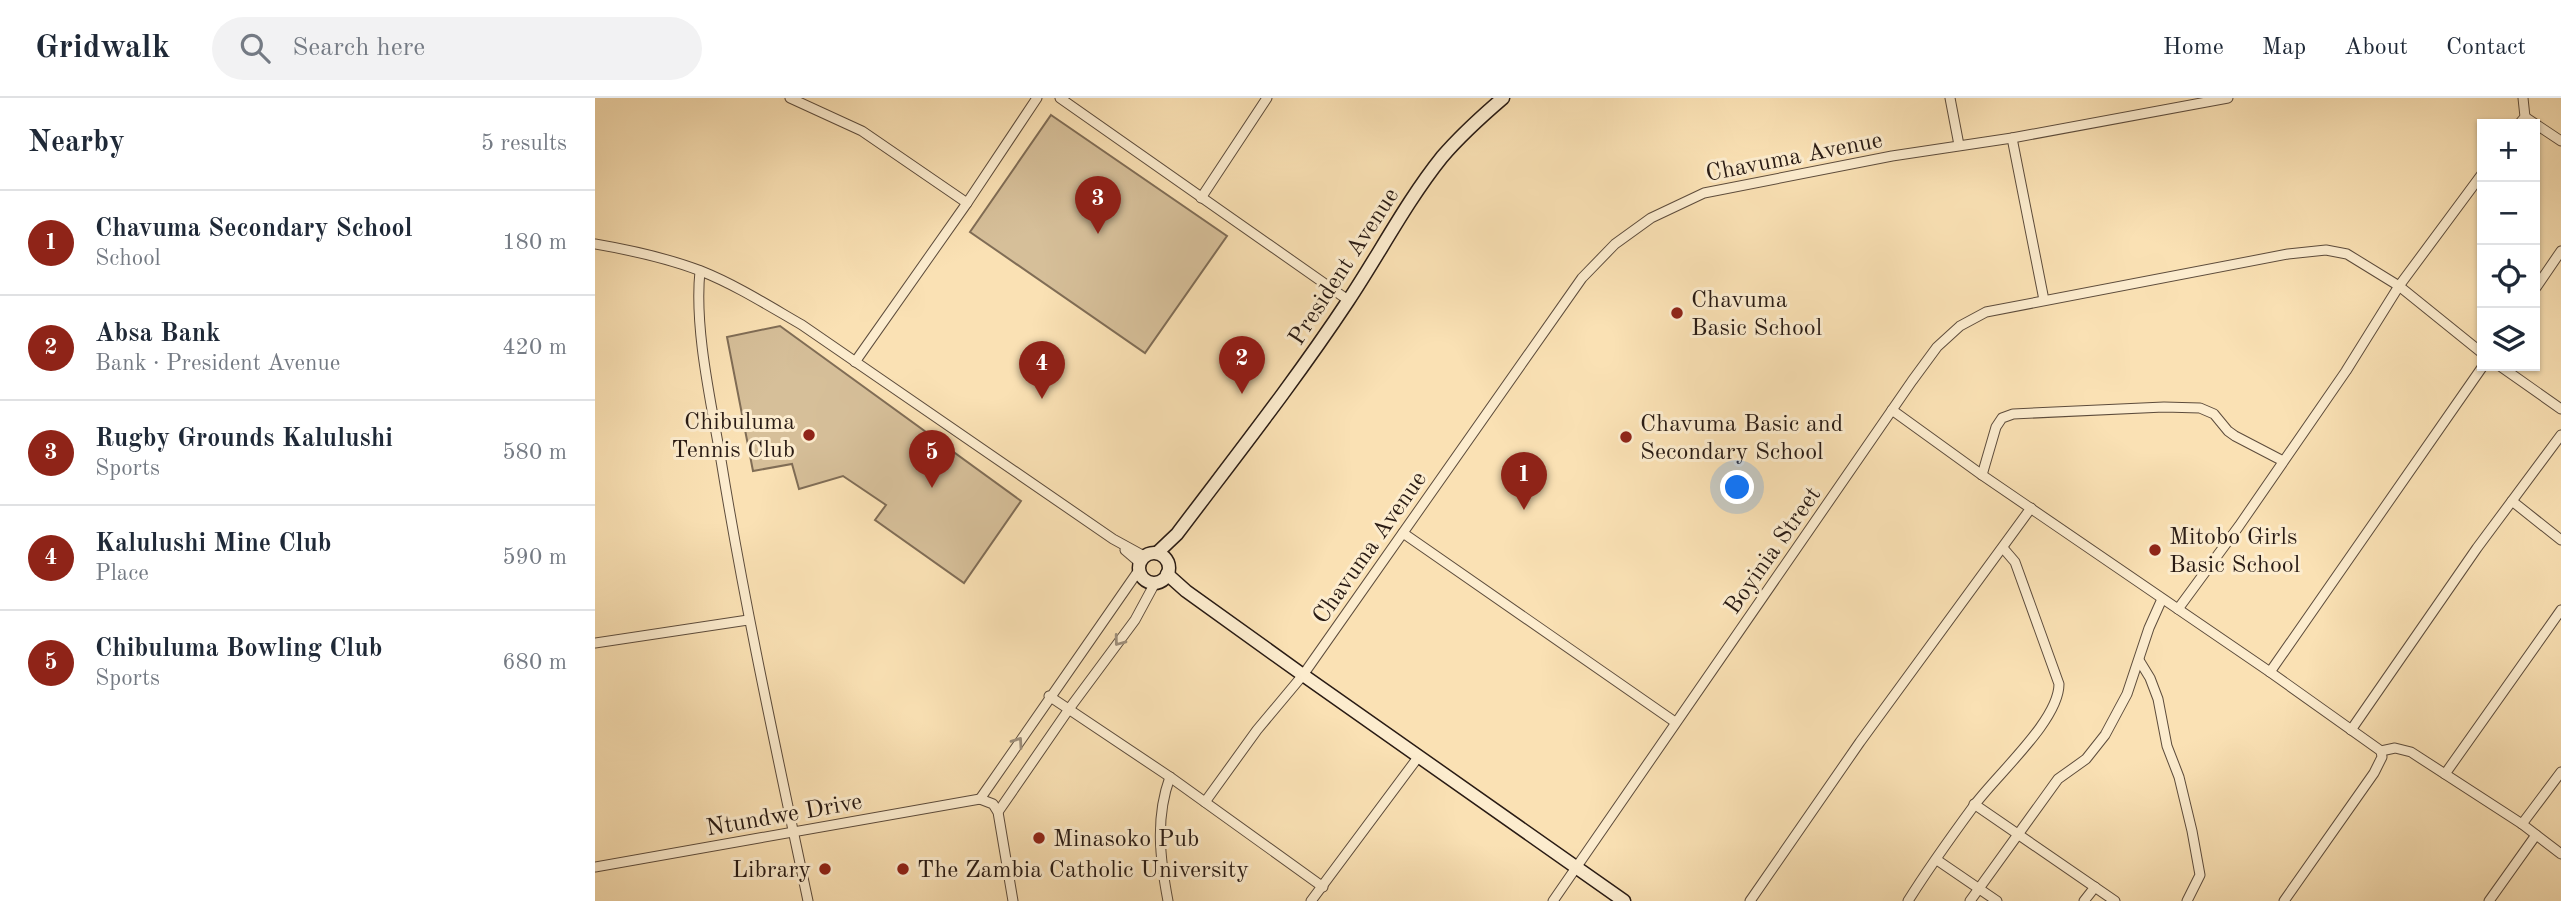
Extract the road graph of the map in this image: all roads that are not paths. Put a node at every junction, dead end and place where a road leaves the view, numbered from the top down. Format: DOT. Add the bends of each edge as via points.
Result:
graph roads {
  1 [pos="790,98"];
  2 [pos="1037,98"];
  3 [pos="1061,98"];
  4 [pos="1267,98"];
  5 [pos="1503,98"];
  6 [pos="1950,98"];
  7 [pos="2228,98"];
  8 [pos="2523,98"];
  9 [pos="2522,119"];
  10 [pos="2540,130"];
  11 [pos="2012,138"];
  12 [pos="2561,141"];
  13 [pos="1959,145"];
  14 [pos="2477,181"];
  15 [pos="1201,198"];
  16 [pos="967,203"];
  17 [pos="595,244"];
  18 [pos="2561,251"];
  19 [pos="700,271"];
  20 [pos="2540,282"];
  21 [pos="2399,286"];
  22 [pos="1348,300"];
  23 [pos="2044,300"];
  24 [pos="2477,349"];
  25 [pos="855,362"];
  26 [pos="2480,371"];
  27 [pos="2507,371"];
  28 [pos="2561,409"];
  29 [pos="1892,410"];
  30 [pos="2561,435"];
  31 [pos="2283,461"];
  32 [pos="1982,475"];
  33 [pos="2512,501"];
  34 [pos="2031,508"];
  35 [pos="1403,533"];
  36 [pos="1177,534"];
  37 [pos="2561,540"];
  38 [pos="2003,548"];
  39 [pos="1145,560"];
  40 [pos="1163,575"];
  41 [pos="2162,599"];
  42 [pos="2178,609"];
  43 [pos="2561,610"];
  44 [pos="748,620"];
  45 [pos="595,643"];
  46 [pos="2140,660"];
  47 [pos="2270,672"];
  48 [pos="1303,676"];
  49 [pos="1049,696"];
  50 [pos="1069,709"];
  51 [pos="1675,722"];
  52 [pos="2351,730"];
  53 [pos="2381,751"];
  54 [pos="1419,756"];
  55 [pos="2561,772"];
  56 [pos="2445,774"];
  57 [pos="1170,777"];
  58 [pos="980,799"];
  59 [pos="1205,802"];
  60 [pos="1974,804"];
  61 [pos="998,812"];
  62 [pos="2522,824"];
  63 [pos="793,832"];
  64 [pos="2018,834"];
  65 [pos="2536,835"];
  66 [pos="2561,854"];
  67 [pos="1937,860"];
  68 [pos="595,867"];
  69 [pos="1577,869"];
  70 [pos="1323,887"];
  71 [pos="1980,887"];
  72 [pos="2095,887"];
  73 [pos="808,901"];
  74 [pos="1013,901"];
  75 [pos="1168,901"];
  76 [pos="1311,901"];
  77 [pos="1553,901"];
  78 [pos="1624,901"];
  79 [pos="1750,901"];
  80 [pos="1908,901"];
  81 [pos="1970,901"];
  82 [pos="1997,901"];
  83 [pos="2084,901"];
  84 [pos="2115,901"];
  85 [pos="2187,901"];
  86 [pos="2284,901"];
  87 [pos="2489,901"];
  1 -- 16 [label="street" via="862,131"];
  2 -- 16 [label="street"];
  3 -- 15 [label="street"];
  4 -- 15 [label="street"];
  5 -- 22 [label="street, President Avenue" via="1443,157"];
  6 -- 13 [label="street"];
  7 -- 11 [label="street, Chavuma Avenue"];
  8 -- 9 [label="street"];
  10 -- 12 [label="street"];
  11 -- 13 [label="street, Chavuma Avenue"];
  11 -- 23 [label="street"];
  13 -- 35 [label="street, Chavuma Avenue" via="1704,193 1651,218 1615,244 1582,278"];
  14 -- 21 [label="street"];
  15 -- 22 [label="street"];
  16 -- 25 [label="street"];
  17 -- 19 [label="street"];
  18 -- 20 [label="street"];
  19 -- 25 [label="street" via="802,325"];
  19 -- 44 [label="street" via="698,310"];
  21 -- 23 [label="street, Boyinia Street" via="2347,254 2326,250"];
  21 -- 24 [label="street, Boyinia Street"];
  21 -- 31 [label="street"];
  22 -- 36 [label="street, President Avenue"];
  23 -- 29 [label="street, Boyinia Street" via="1986,312 1960,326 1937,347"];
  25 -- 39 [label="street"];
  26 -- 47 [label="street"];
  27 -- 28 [label="street"];
  29 -- 32 [label="street"];
  29 -- 51 [label="street, Boyinia Street"];
  30 -- 33 [label="street"];
  31 -- 32 [label="street" via="2235,436 2214,414 2200,408 2013,414 2002,418 1996,427"];
  31 -- 42 [label="street"];
  32 -- 34 [label="street"];
  33 -- 37 [label="street"];
  33 -- 52 [label="street"];
  34 -- 38 [label="street"];
  34 -- 41 [label="street"];
  35 -- 48 [label="street, Chavuma Avenue"];
  35 -- 51 [label="street"];
  36 -- 39 [label="street, President Avenue"];
  36 -- 40 [label="street, President Avenue"];
  38 -- 60 [label="street" via="2015,562 2059,693 2039,727"];
  38 -- 79 [label="street"];
  39 -- 40 [label="street"];
  39 -- 40 [label="street" via="1144,580"];
  39 -- 49 [label="street"];
  40 -- 48 [label="street"];
  40 -- 50 [label="street, one-way"];
  41 -- 42 [label="street"];
  41 -- 46 [label="street"];
  42 -- 47 [label="street"];
  43 -- 56 [label="street"];
  44 -- 45 [label="street"];
  44 -- 63 [label="street"];
  46 -- 64 [label="street" via="2116,716 2097,746 2058,779"];
  46 -- 85 [label="street" via="2158,699 2167,746 2185,796 2199,880"];
  47 -- 52 [label="street"];
  48 -- 54 [label="street"];
  48 -- 59 [label="street, Chavuma Avenue"];
  49 -- 50 [label="street"];
  58 -- 49 [label="street, one-way"];
  50 -- 57 [label="street"];
  50 -- 61 [label="street"];
  51 -- 69 [label="street, Boyinia Street"];
  52 -- 53 [label="street"];
  53 -- 56 [label="street" via="2403,749"];
  53 -- 86 [label="street" via="2374,773"];
  54 -- 69 [label="street"];
  54 -- 70 [label="street"];
  55 -- 62 [label="street"];
  56 -- 62 [label="street"];
  57 -- 59 [label="street"];
  57 -- 75 [label="street" via="1159,825"];
  58 -- 61 [label="street" via="993,804"];
  58 -- 63 [label="street, Ntundwe Drive"];
  59 -- 70 [label="street"];
  60 -- 64 [label="street"];
  60 -- 67 [label="street"];
  61 -- 74 [label="street"];
  62 -- 65 [label="street"];
  63 -- 68 [label="street, Ntundwe Drive"];
  63 -- 73 [label="street"];
  64 -- 71 [label="street"];
  64 -- 72 [label="street"];
  65 -- 66 [label="street"];
  65 -- 87 [label="street"];
  67 -- 71 [label="street"];
  67 -- 80 [label="street"];
  69 -- 77 [label="street, Boyinia Street"];
  69 -- 78 [label="street"];
  70 -- 76 [label="street"];
  71 -- 81 [label="street"];
  71 -- 82 [label="street"];
  72 -- 83 [label="street"];
  72 -- 84 [label="street"];
}
